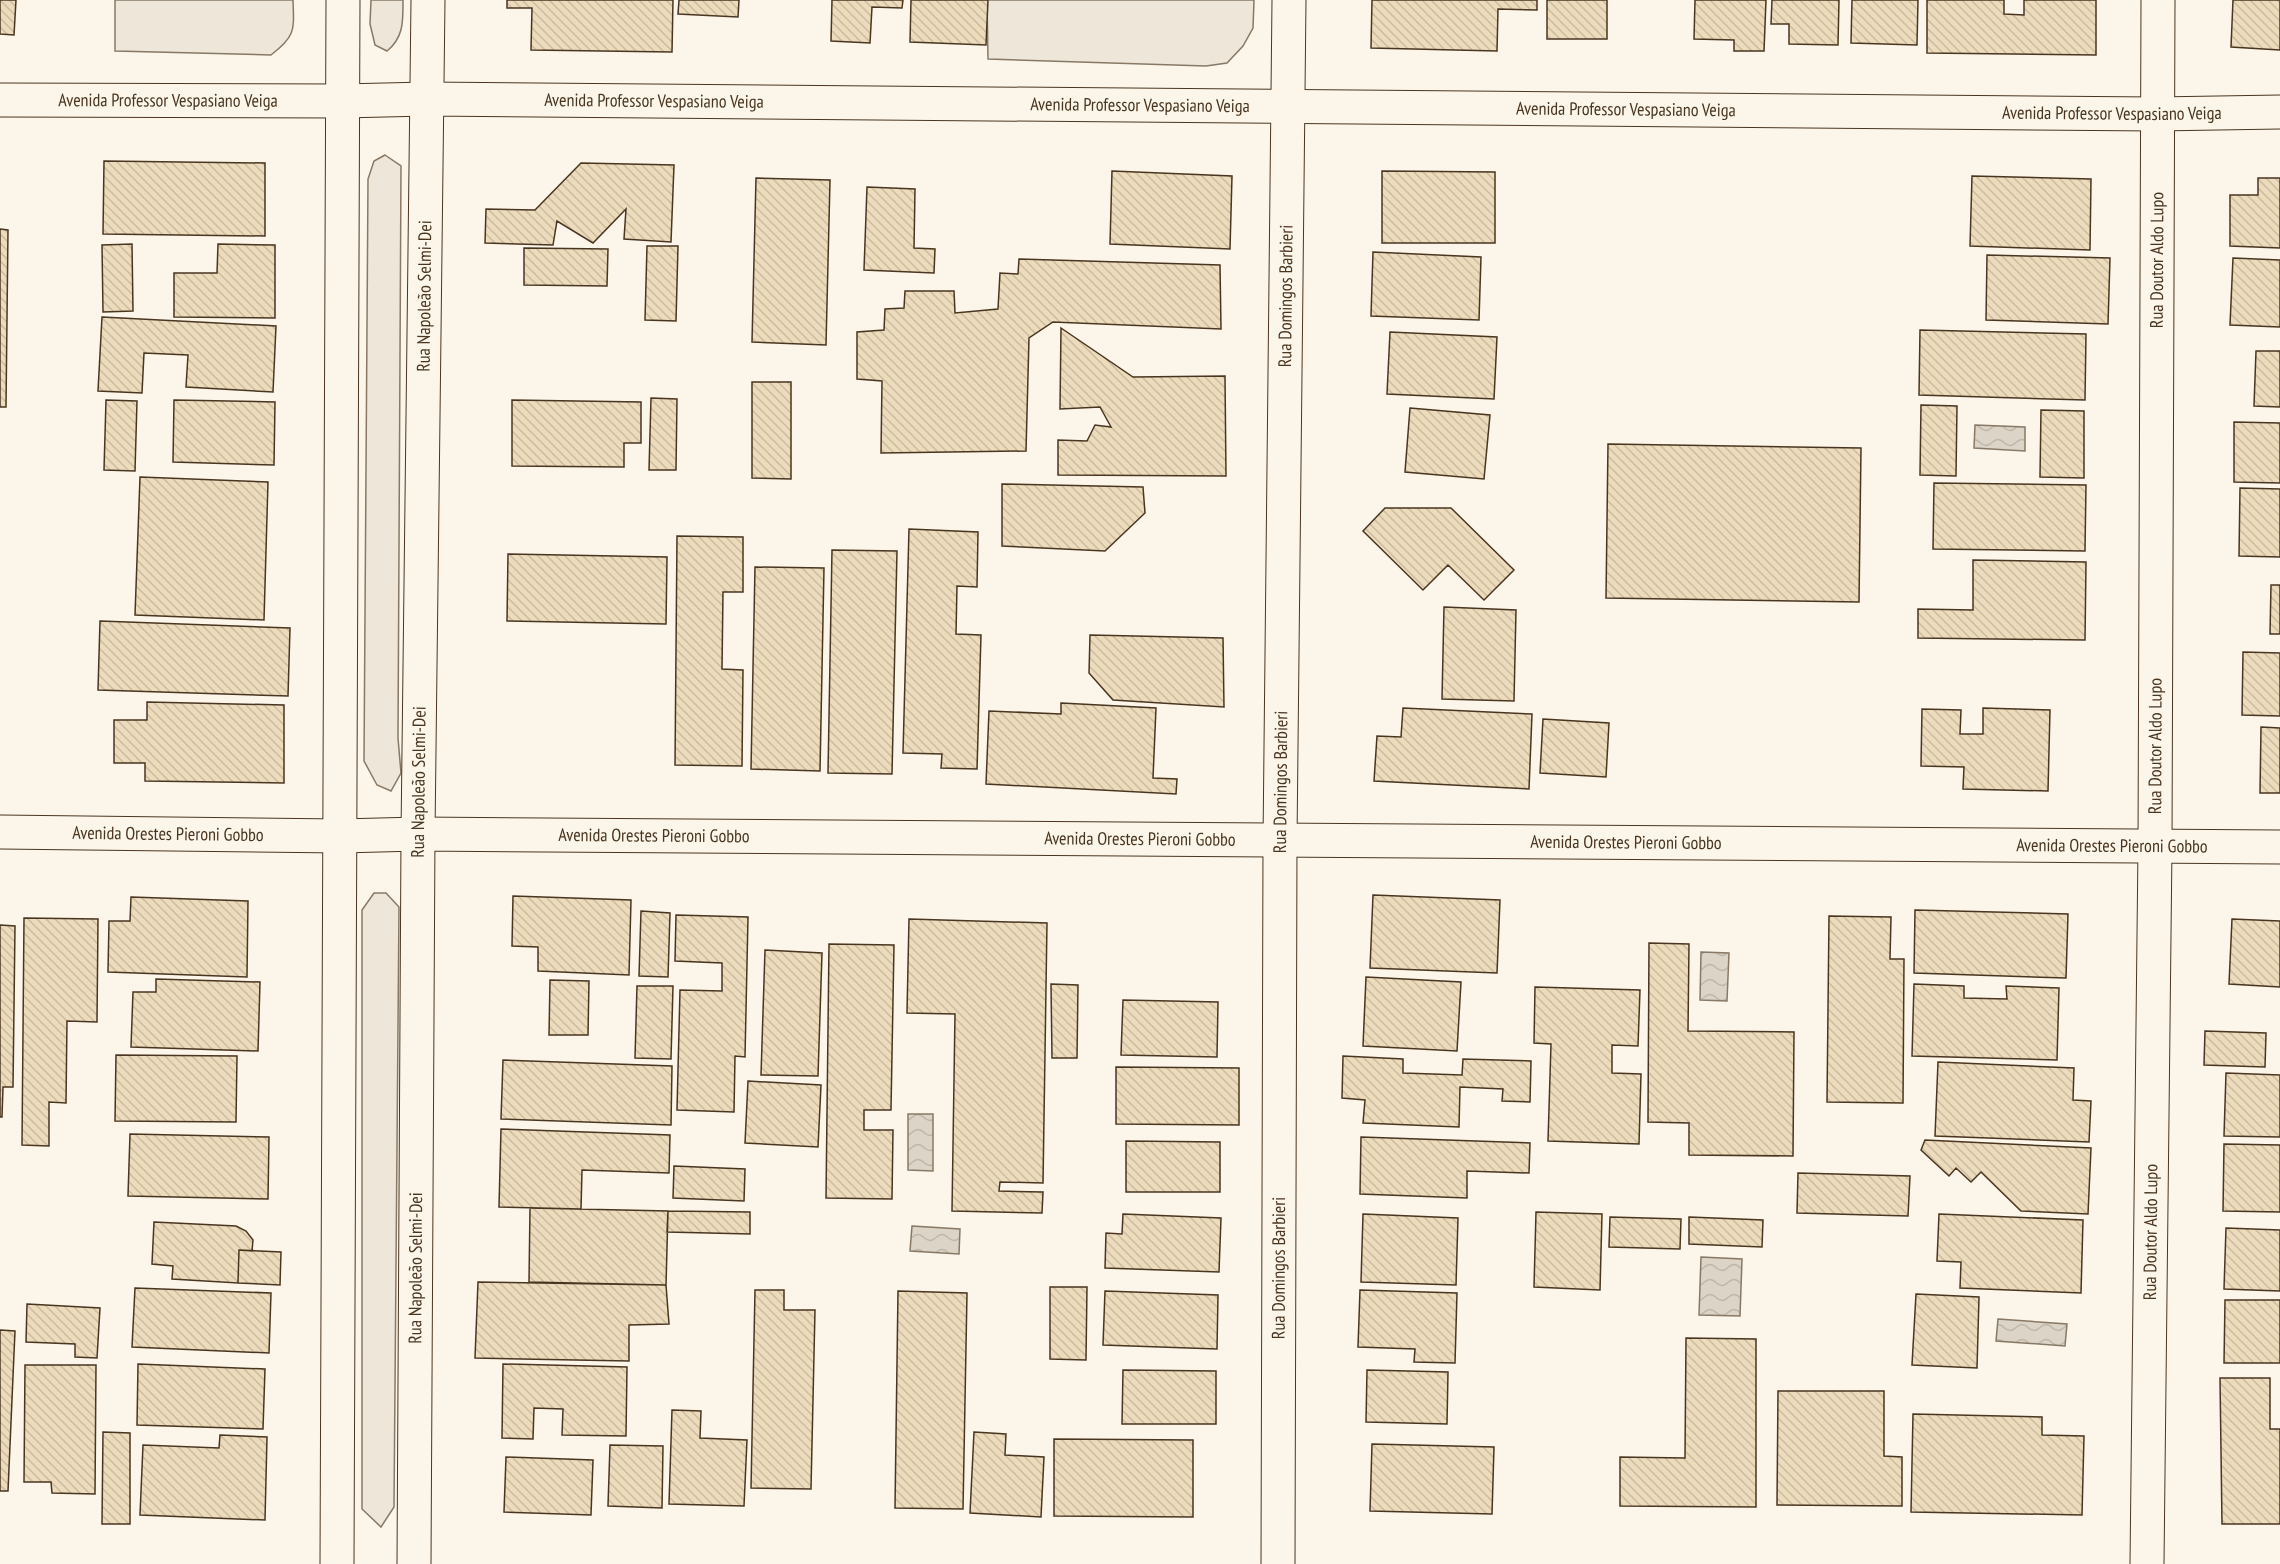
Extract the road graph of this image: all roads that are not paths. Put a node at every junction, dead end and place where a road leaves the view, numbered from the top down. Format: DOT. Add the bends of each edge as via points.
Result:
graph roads {
  1 [pos="343,0"];
  2 [pos="428,0"];
  3 [pos="1289,0"];
  4 [pos="2158,0"];
  5 [pos="0,99"];
  6 [pos="427,99"];
  7 [pos="342,101"];
  8 [pos="1289,105"];
  9 [pos="2280,112"];
  10 [pos="2156,114"];
  11 [pos="0,832"];
  12 [pos="418,834"];
  13 [pos="341,836"];
  14 [pos="1280,841"];
  15 [pos="2155,846"];
  16 [pos="2280,847"];
  17 [pos="337,1564"];
  18 [pos="414,1564"];
  19 [pos="1278,1564"];
  20 [pos="2147,1564"];
  1 -- 7 [label="street"];
  2 -- 6 [label="street, Rua Napoleão Selmi-Dei"];
  3 -- 8 [label="street, Rua Domingos Barbieri"];
  4 -- 10 [label="street, Rua Doutor Aldo Lupo"];
  5 -- 7 [label="street, Avenida Professor Vespasiano Veiga"];
  6 -- 7 [label="street, Avenida Professor Vespasiano Veiga"];
  6 -- 8 [label="street, Avenida Professor Vespasiano Veiga"];
  6 -- 12 [label="street, Rua Napoleão Selmi-Dei"];
  7 -- 13 [label="street"];
  8 -- 10 [label="street, Avenida Professor Vespasiano Veiga"];
  8 -- 14 [label="street, Rua Domingos Barbieri"];
  9 -- 10 [label="street, Avenida Professor Vespasiano Veiga"];
  10 -- 15 [label="street, Rua Doutor Aldo Lupo"];
  11 -- 13 [label="street, Avenida Orestes Pieroni Gobbo"];
  12 -- 13 [label="street, Avenida Orestes Pieroni Gobbo"];
  12 -- 14 [label="street, Avenida Orestes Pieroni Gobbo"];
  12 -- 18 [label="street, Rua Napoleão Selmi-Dei"];
  13 -- 17 [label="street"];
  14 -- 15 [label="street, Avenida Orestes Pieroni Gobbo"];
  14 -- 19 [label="street, Rua Domingos Barbieri"];
  15 -- 16 [label="street, Avenida Orestes Pieroni Gobbo"];
  15 -- 20 [label="street, Rua Doutor Aldo Lupo"];
}
